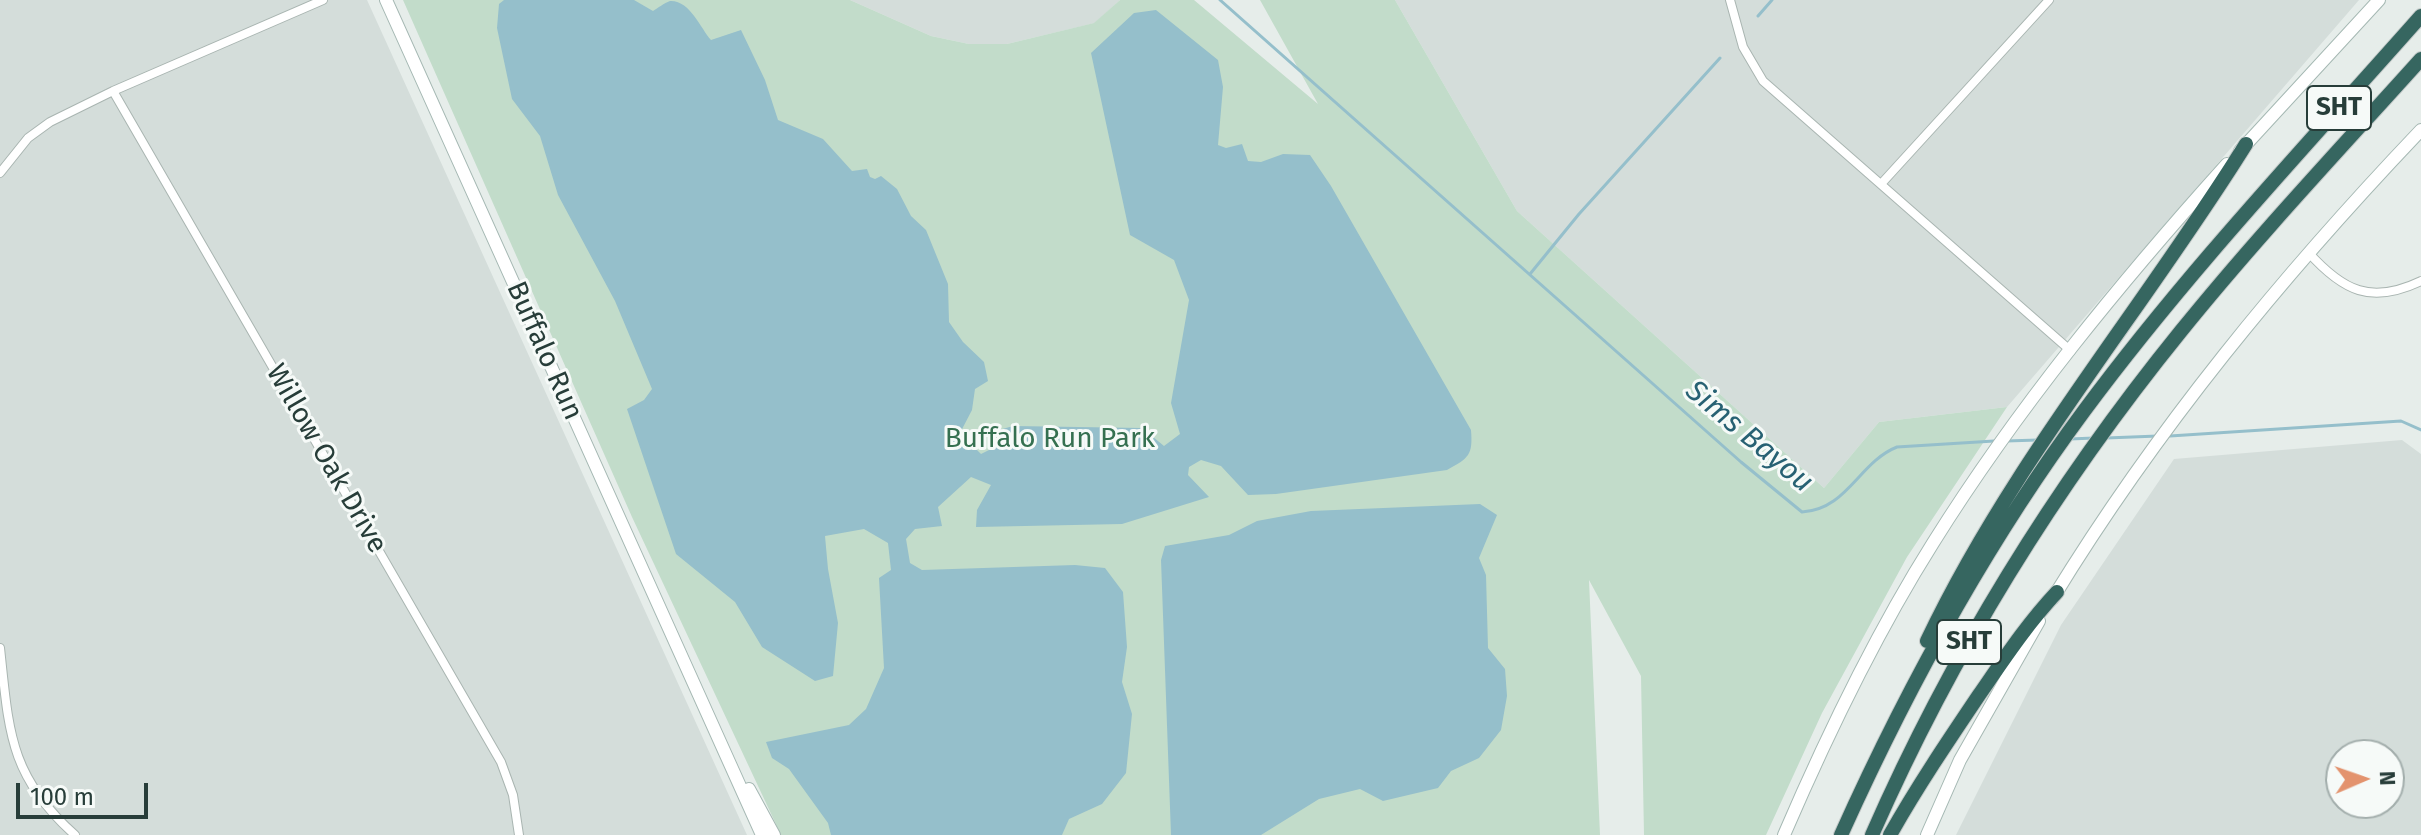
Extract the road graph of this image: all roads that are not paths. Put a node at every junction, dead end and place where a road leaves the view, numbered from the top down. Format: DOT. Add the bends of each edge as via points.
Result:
graph roads {
  1 [pos="323,0"];
  2 [pos="386,0"];
  3 [pos="1730,0"];
  4 [pos="2049,0"];
  5 [pos="2379,0"];
  6 [pos="2421,16"];
  7 [pos="2421,59"];
  8 [pos="113,91"];
  9 [pos="2421,130"];
  10 [pos="2246,144"];
  11 [pos="0,173"];
  12 [pos="1881,184"];
  13 [pos="2308,252"];
  14 [pos="2421,281"];
  15 [pos="2071,351"];
  16 [pos="2057,592"];
  17 [pos="0,648"];
  18 [pos="1864,783"];
  19 [pos="766,834"];
  20 [pos="75,835"];
  21 [pos="519,835"];
  22 [pos="1784,835"];
  23 [pos="1841,835"];
  24 [pos="1872,835"];
  25 [pos="1890,835"];
  26 [pos="1927,835"];
  1 -- 8 [label="street"];
  2 -- 19 [label="main road, Buffalo Run"];
  3 -- 12 [label="street" via="1743,47 1763,81"];
  4 -- 12 [label="street"];
  5 -- 10 [label="main road"];
  6 -- 18 [label="highway, SHT" via="2172,298 2083,412 1957,606"];
  7 -- 24 [label="highway, SHT" via="2180,332 2084,460 1961,657"];
  8 -- 11 [label="street" via="50,122 28,138"];
  8 -- 21 [label="street, Willow Oak Drive" via="501,762"];
  9 -- 13 [label="main road"];
  10 -- 15 [label="main road" via="2137,264"];
  10 -- 18 [label="highway" via="2016,479 1940,613"];
  12 -- 15 [label="street"];
  13 -- 14 [label="street" via="2349,289 2378,294"];
  13 -- 16 [label="main road" via="2182,408"];
  15 -- 22 [label="main road" via="1933,543 1886,624"];
  16 -- 25 [label="highway" via="1978,696"];
  16 -- 26 [label="main road" via="1960,760"];
  17 -- 20 [label="street" via="16,758 50,813"];
  18 -- 23 [label="highway, SHT"];
}
